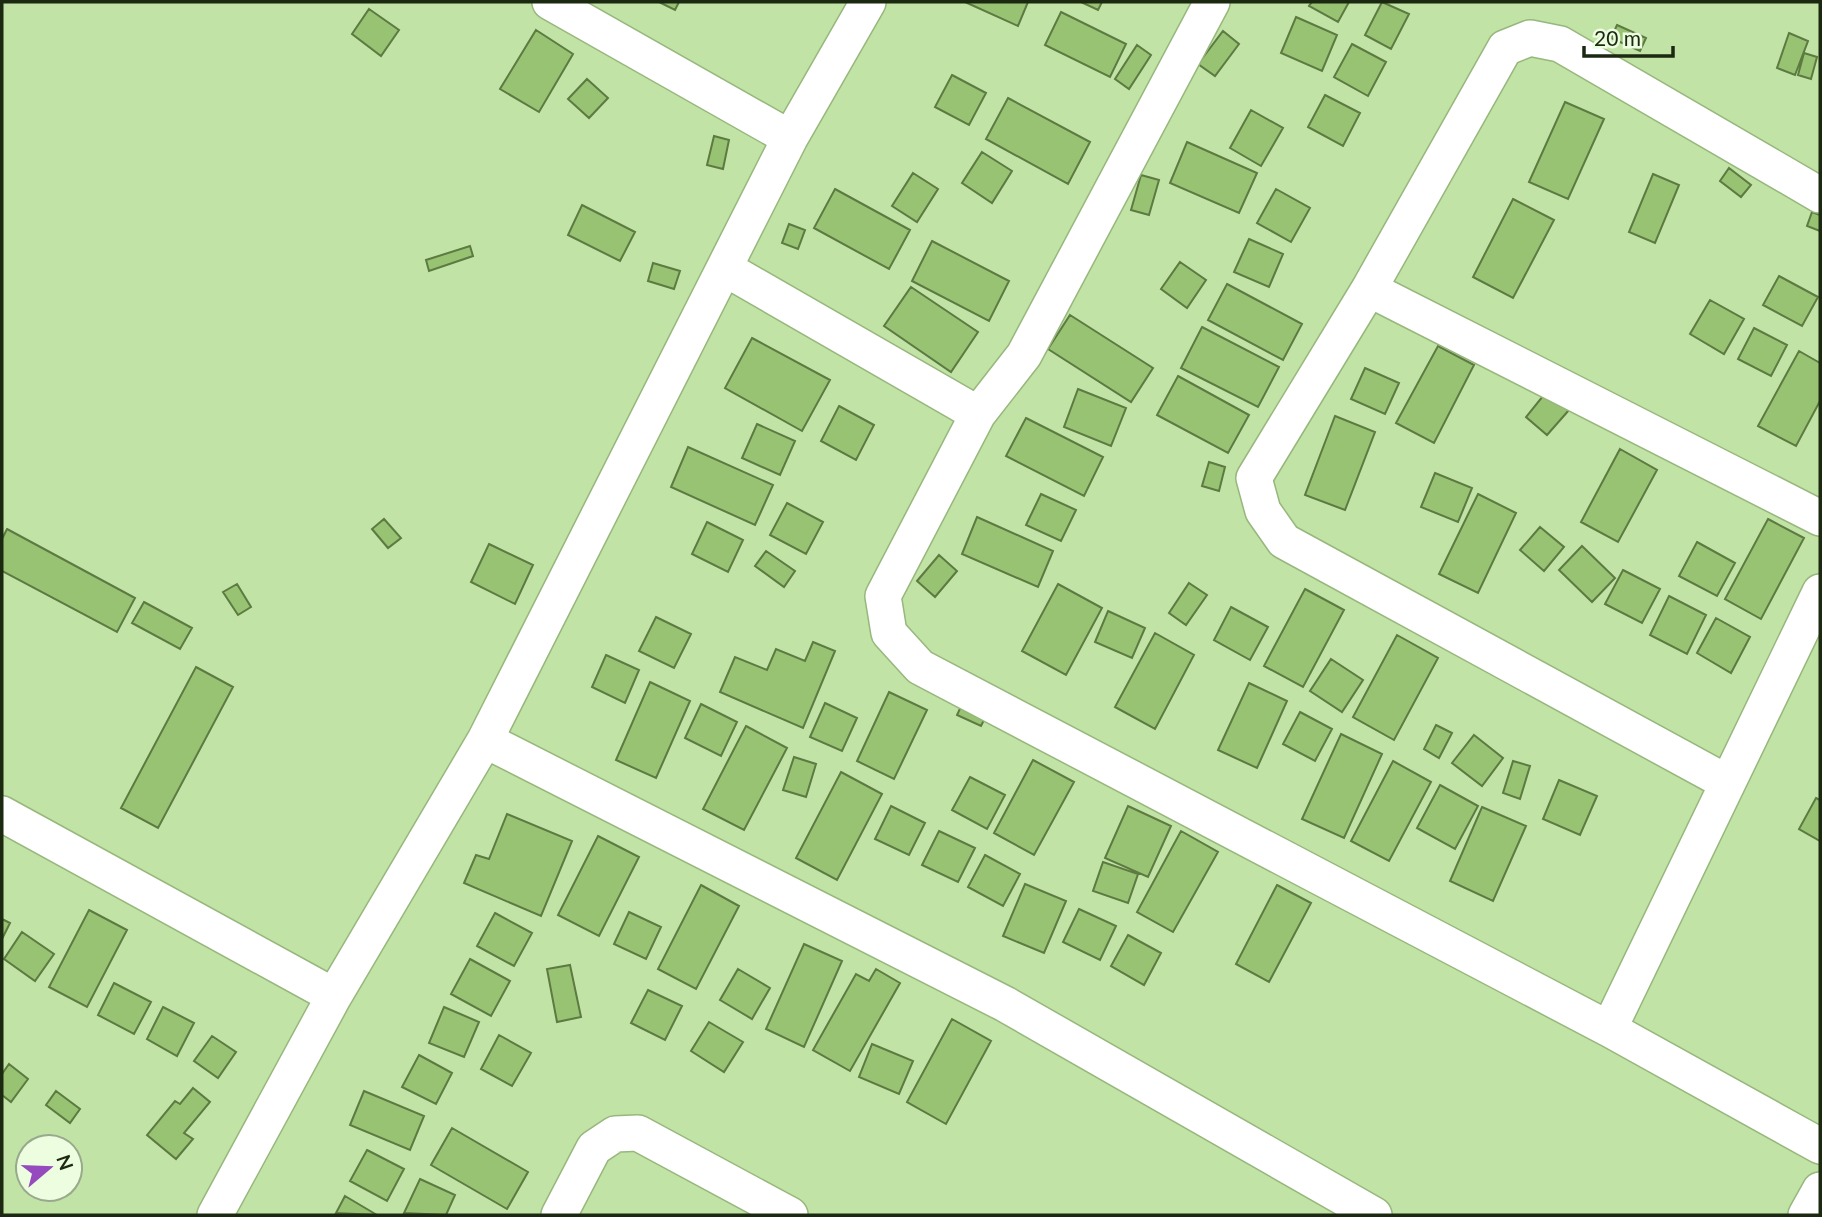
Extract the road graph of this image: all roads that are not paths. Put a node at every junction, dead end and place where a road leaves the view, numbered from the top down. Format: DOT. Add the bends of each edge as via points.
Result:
graph roads {
  1 [pos="550,2"];
  2 [pos="867,2"];
  3 [pos="1212,2"];
  4 [pos="790,138"];
  5 [pos="1820,195"];
  6 [pos="726,269"];
  7 [pos="1369,289"];
  8 [pos="978,414"];
  9 [pos="1820,518"];
  10 [pos="1820,592"];
  11 [pos="485,740"];
  12 [pos="1726,782"];
  13 [pos="2,814"];
  14 [pos="334,996"];
  15 [pos="1609,1029"];
  16 [pos="1820,1146"];
  17 [pos="1820,1190"];
  18 [pos="215,1215"];
  19 [pos="559,1215"];
  20 [pos="790,1215"];
  21 [pos="1374,1215"];
  22 [pos="1806,1215"];
  1 -- 4 [label="street"];
  2 -- 4 [label="street"];
  3 -- 8 [label="street" via="1024,355"];
  4 -- 6 [label="street"];
  5 -- 7 [label="street" via="1560,44 1530,38 1505,48"];
  6 -- 8 [label="street"];
  6 -- 11 [label="street"];
  7 -- 9 [label="street"];
  7 -- 12 [label="street" via="1254,478 1263,511 1284,541"];
  8 -- 15 [label="street" via="883,596 889,633 920,667"];
  10 -- 12 [label="street"];
  11 -- 14 [label="street"];
  11 -- 21 [label="street" via="1005,1004"];
  12 -- 15 [label="street"];
  13 -- 14 [label="street"];
  14 -- 18 [label="street"];
  15 -- 16 [label="street"];
  17 -- 22 [label="street"];
  19 -- 20 [label="street" via="594,1148 615,1134 638,1133"];
}
